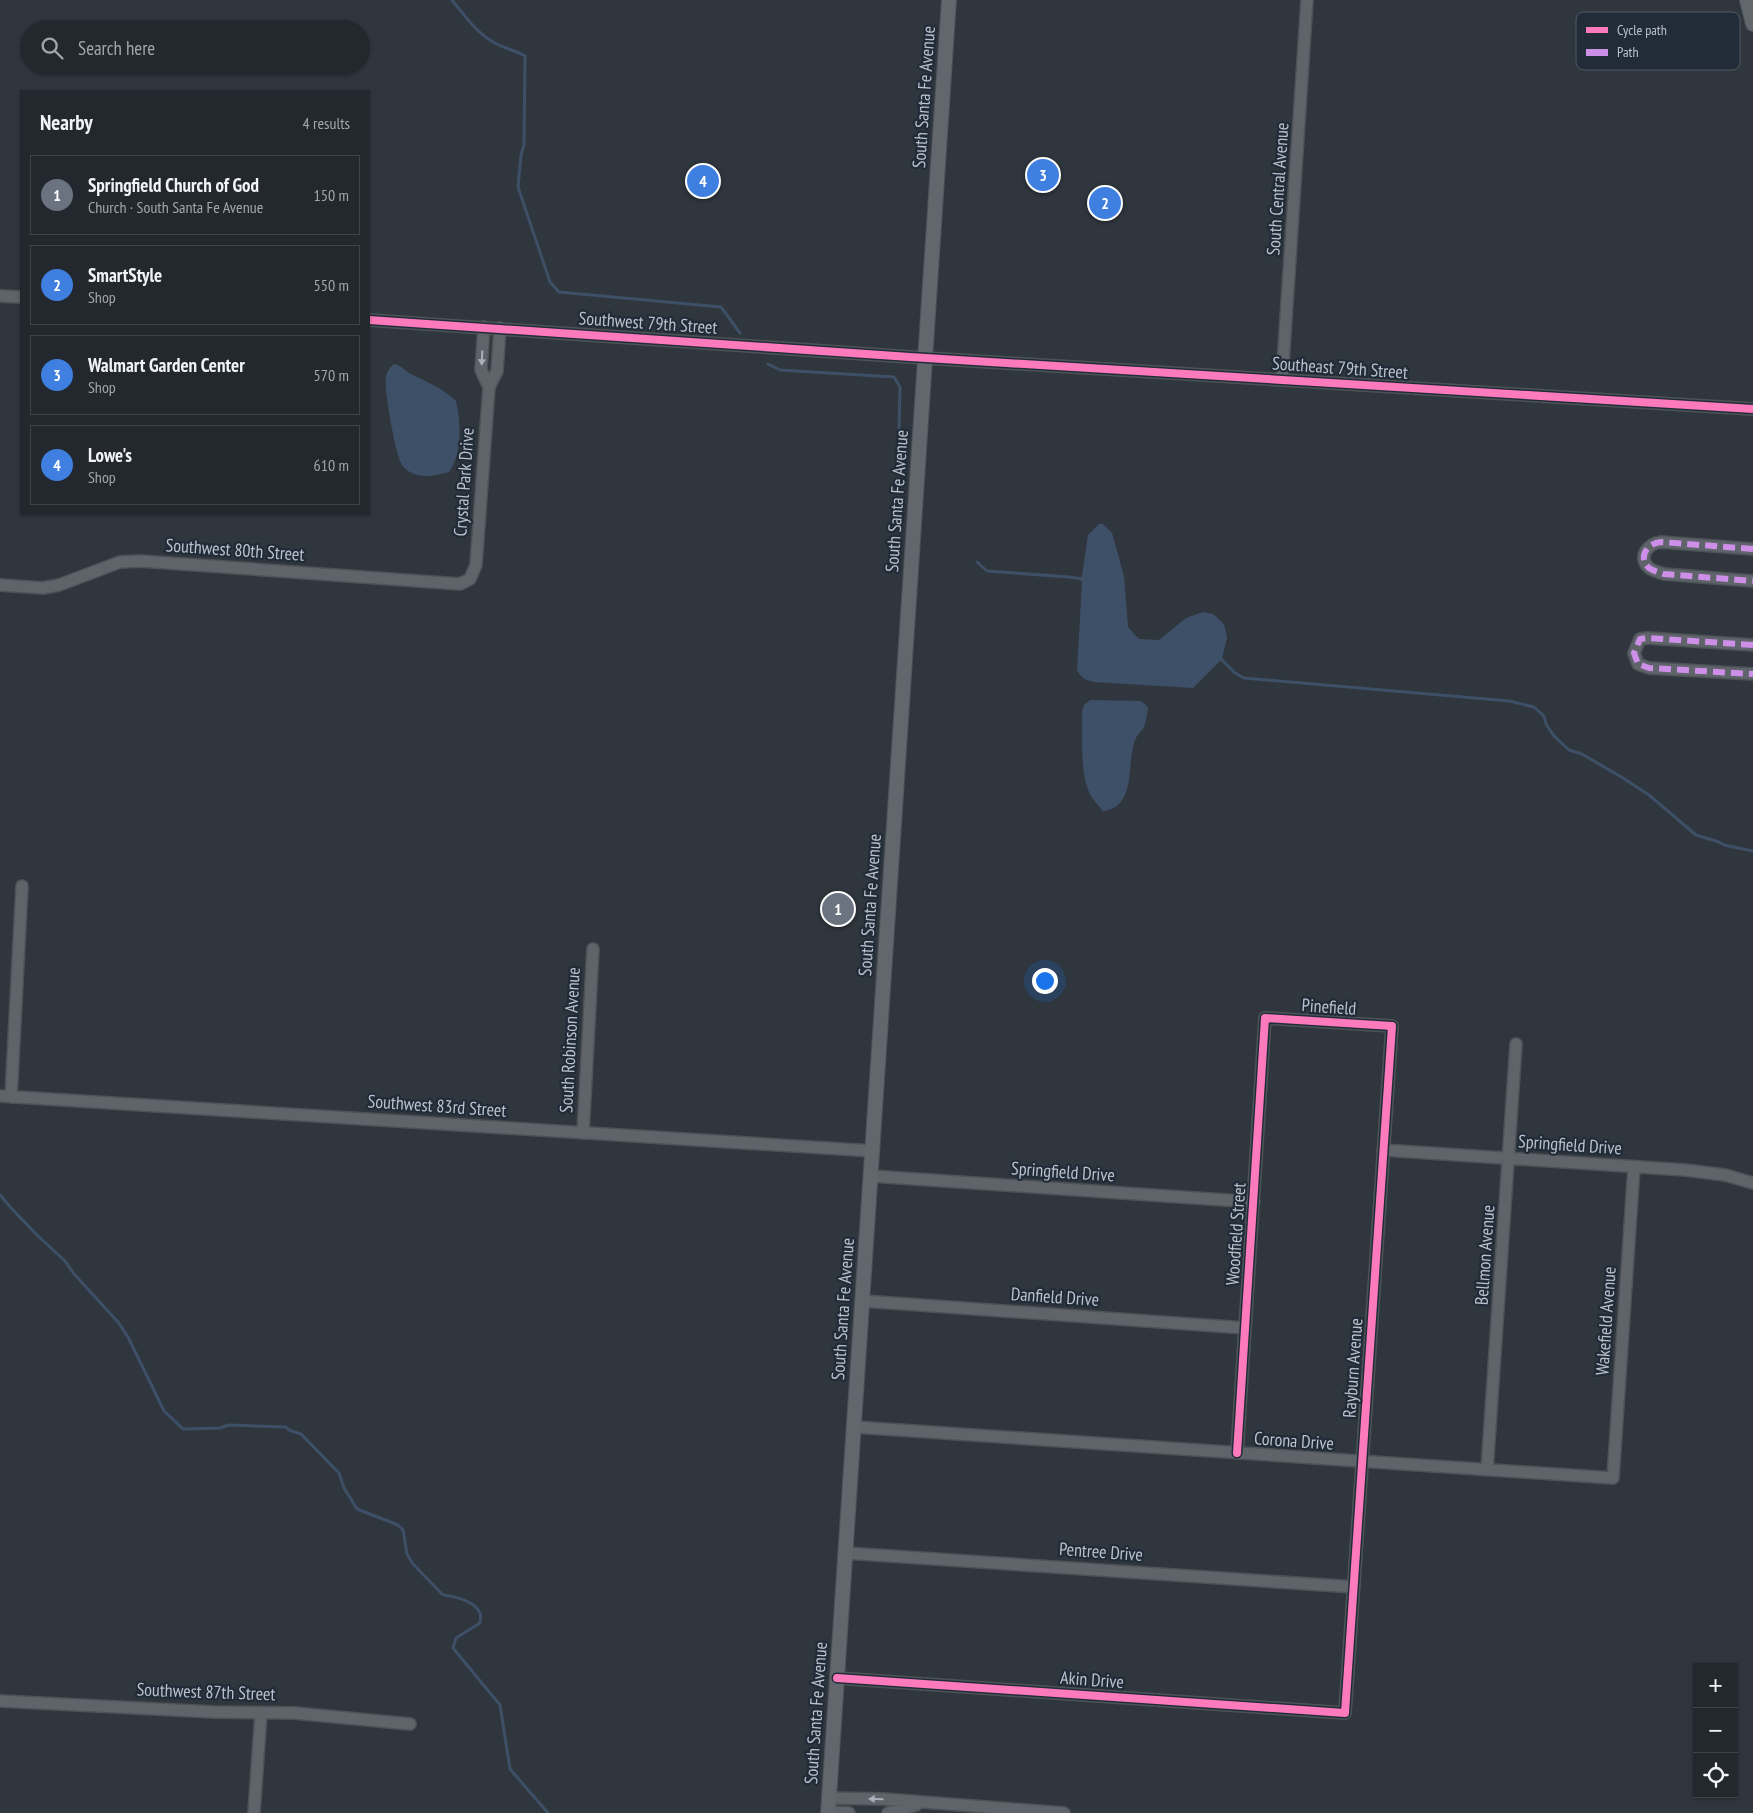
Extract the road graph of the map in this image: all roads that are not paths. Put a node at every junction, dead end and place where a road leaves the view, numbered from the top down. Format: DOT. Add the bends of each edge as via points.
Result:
graph roads {
  1 [pos="949,0"];
  2 [pos="1308,0"];
  3 [pos="1747,0"];
  4 [pos="1753,24"];
  5 [pos="0,296"];
  6 [pos="20,297"];
  7 [pos="370,320"];
  8 [pos="484,327"];
  9 [pos="500,328"];
  10 [pos="926,358"];
  11 [pos="1282,379"];
  12 [pos="489,387"];
  13 [pos="1753,409"];
  14 [pos="1753,549"];
  15 [pos="470,579"];
  16 [pos="1753,581"];
  17 [pos="0,586"];
  18 [pos="1753,645"];
  19 [pos="1753,674"];
  20 [pos="22,886"];
  21 [pos="592,949"];
  22 [pos="1265,1018"];
  23 [pos="1392,1026"];
  24 [pos="1516,1044"];
  25 [pos="6,1097"];
  26 [pos="583,1133"];
  27 [pos="1383,1150"];
  28 [pos="873,1151"];
  29 [pos="1509,1158"];
  30 [pos="1634,1167"];
  31 [pos="870,1176"];
  32 [pos="1753,1183"];
  33 [pos="1254,1202"];
  34 [pos="863,1302"];
  35 [pos="1245,1328"];
  36 [pos="854,1427"];
  37 [pos="1237,1452"];
  38 [pos="1362,1461"];
  39 [pos="1487,1470"];
  40 [pos="1613,1478"];
  41 [pos="845,1553"];
  42 [pos="1354,1586"];
  43 [pos="837,1678"];
  44 [pos="0,1700"];
  45 [pos="261,1713"];
  46 [pos="1345,1713"];
  47 [pos="410,1724"];
  48 [pos="829,1798"];
  49 [pos="922,1803"];
  50 [pos="941,1809"];
  51 [pos="254,1813"];
  52 [pos="828,1813"];
  53 [pos="849,1813"];
  54 [pos="888,1813"];
  55 [pos="1064,1813"];
  1 -- 10 [label="main road, South Santa Fe Avenue"];
  2 -- 11 [label="street, South Central Avenue"];
  3 -- 4 [label="main road"];
  5 -- 6 [label="street"];
  7 -- 8 [label="street, Southwest 79th Street"];
  8 -- 9 [label="street, Southwest 79th Street"];
  8 -- 12 [label="street, Crystal Park Drive, one-way" via="481,370"];
  9 -- 10 [label="street, Southwest 79th Street"];
  9 -- 12 [label="street, Crystal Park Drive" via="497,371"];
  10 -- 11 [label="street, Southeast 79th Street"];
  10 -- 28 [label="main road, South Santa Fe Avenue"];
  11 -- 13 [label="street, Southeast 79th Street"];
  12 -- 15 [label="street, Crystal Park Drive" via="476,565"];
  14 -- 16 [label="street" via="1661,542 1646,548 1644,556 1651,570 1664,574"];
  15 -- 17 [label="street, Southwest 80th Street" via="460,584 422,582 140,561 120,562 43,588"];
  18 -- 19 [label="street" via="1648,638 1640,640 1634,654 1638,664 1649,668"];
  20 -- 25 [label="street"];
  21 -- 26 [label="street, South Robinson Avenue"];
  22 -- 23 [label="street, Pinefield"];
  22 -- 33 [label="street, Woodfield Street"];
  23 -- 27 [label="street, Rayburn Avenue"];
  24 -- 29 [label="street, Bellmon Avenue"];
  25 -- 26 [label="street, Southwest 83rd Street"];
  26 -- 28 [label="street, Southwest 83rd Street"];
  27 -- 29 [label="street, Springfield Drive"];
  27 -- 38 [label="street, Rayburn Avenue"];
  28 -- 31 [label="main road, South Santa Fe Avenue"];
  29 -- 30 [label="street, Springfield Drive"];
  29 -- 39 [label="street, Bellmon Avenue"];
  30 -- 32 [label="street, Springfield Drive" via="1706,1173"];
  30 -- 40 [label="street, Wakefield Avenue"];
  31 -- 33 [label="street, Springfield Drive"];
  31 -- 34 [label="main road, South Santa Fe Avenue"];
  33 -- 35 [label="street, Woodfield Street"];
  34 -- 35 [label="street, Danfield Drive"];
  34 -- 36 [label="main road, South Santa Fe Avenue"];
  35 -- 37 [label="street, Woodfield Street"];
  36 -- 37 [label="street, Corona Drive"];
  36 -- 41 [label="main road, South Santa Fe Avenue"];
  37 -- 38 [label="street, Corona Drive"];
  38 -- 39 [label="street, Corona Drive"];
  38 -- 42 [label="street, Rayburn Avenue"];
  39 -- 40 [label="street, Corona Drive"];
  41 -- 42 [label="street, Pentree Drive"];
  41 -- 43 [label="main road, South Santa Fe Avenue"];
  42 -- 46 [label="street, Rayburn Avenue"];
  43 -- 46 [label="street, Akin Drive"];
  43 -- 48 [label="main road, South Santa Fe Avenue"];
  44 -- 45 [label="street, Southwest 87th Street"];
  45 -- 47 [label="street, Southwest 87th Street"];
  45 -- 51 [label="street"];
  49 -- 48 [label="street, one-way"];
  48 -- 52 [label="main road, South Santa Fe Avenue"];
  49 -- 50 [label="street"];
  49 -- 54 [label="street"];
  50 -- 55 [label="street"];
  52 -- 53 [label="street"];
}
